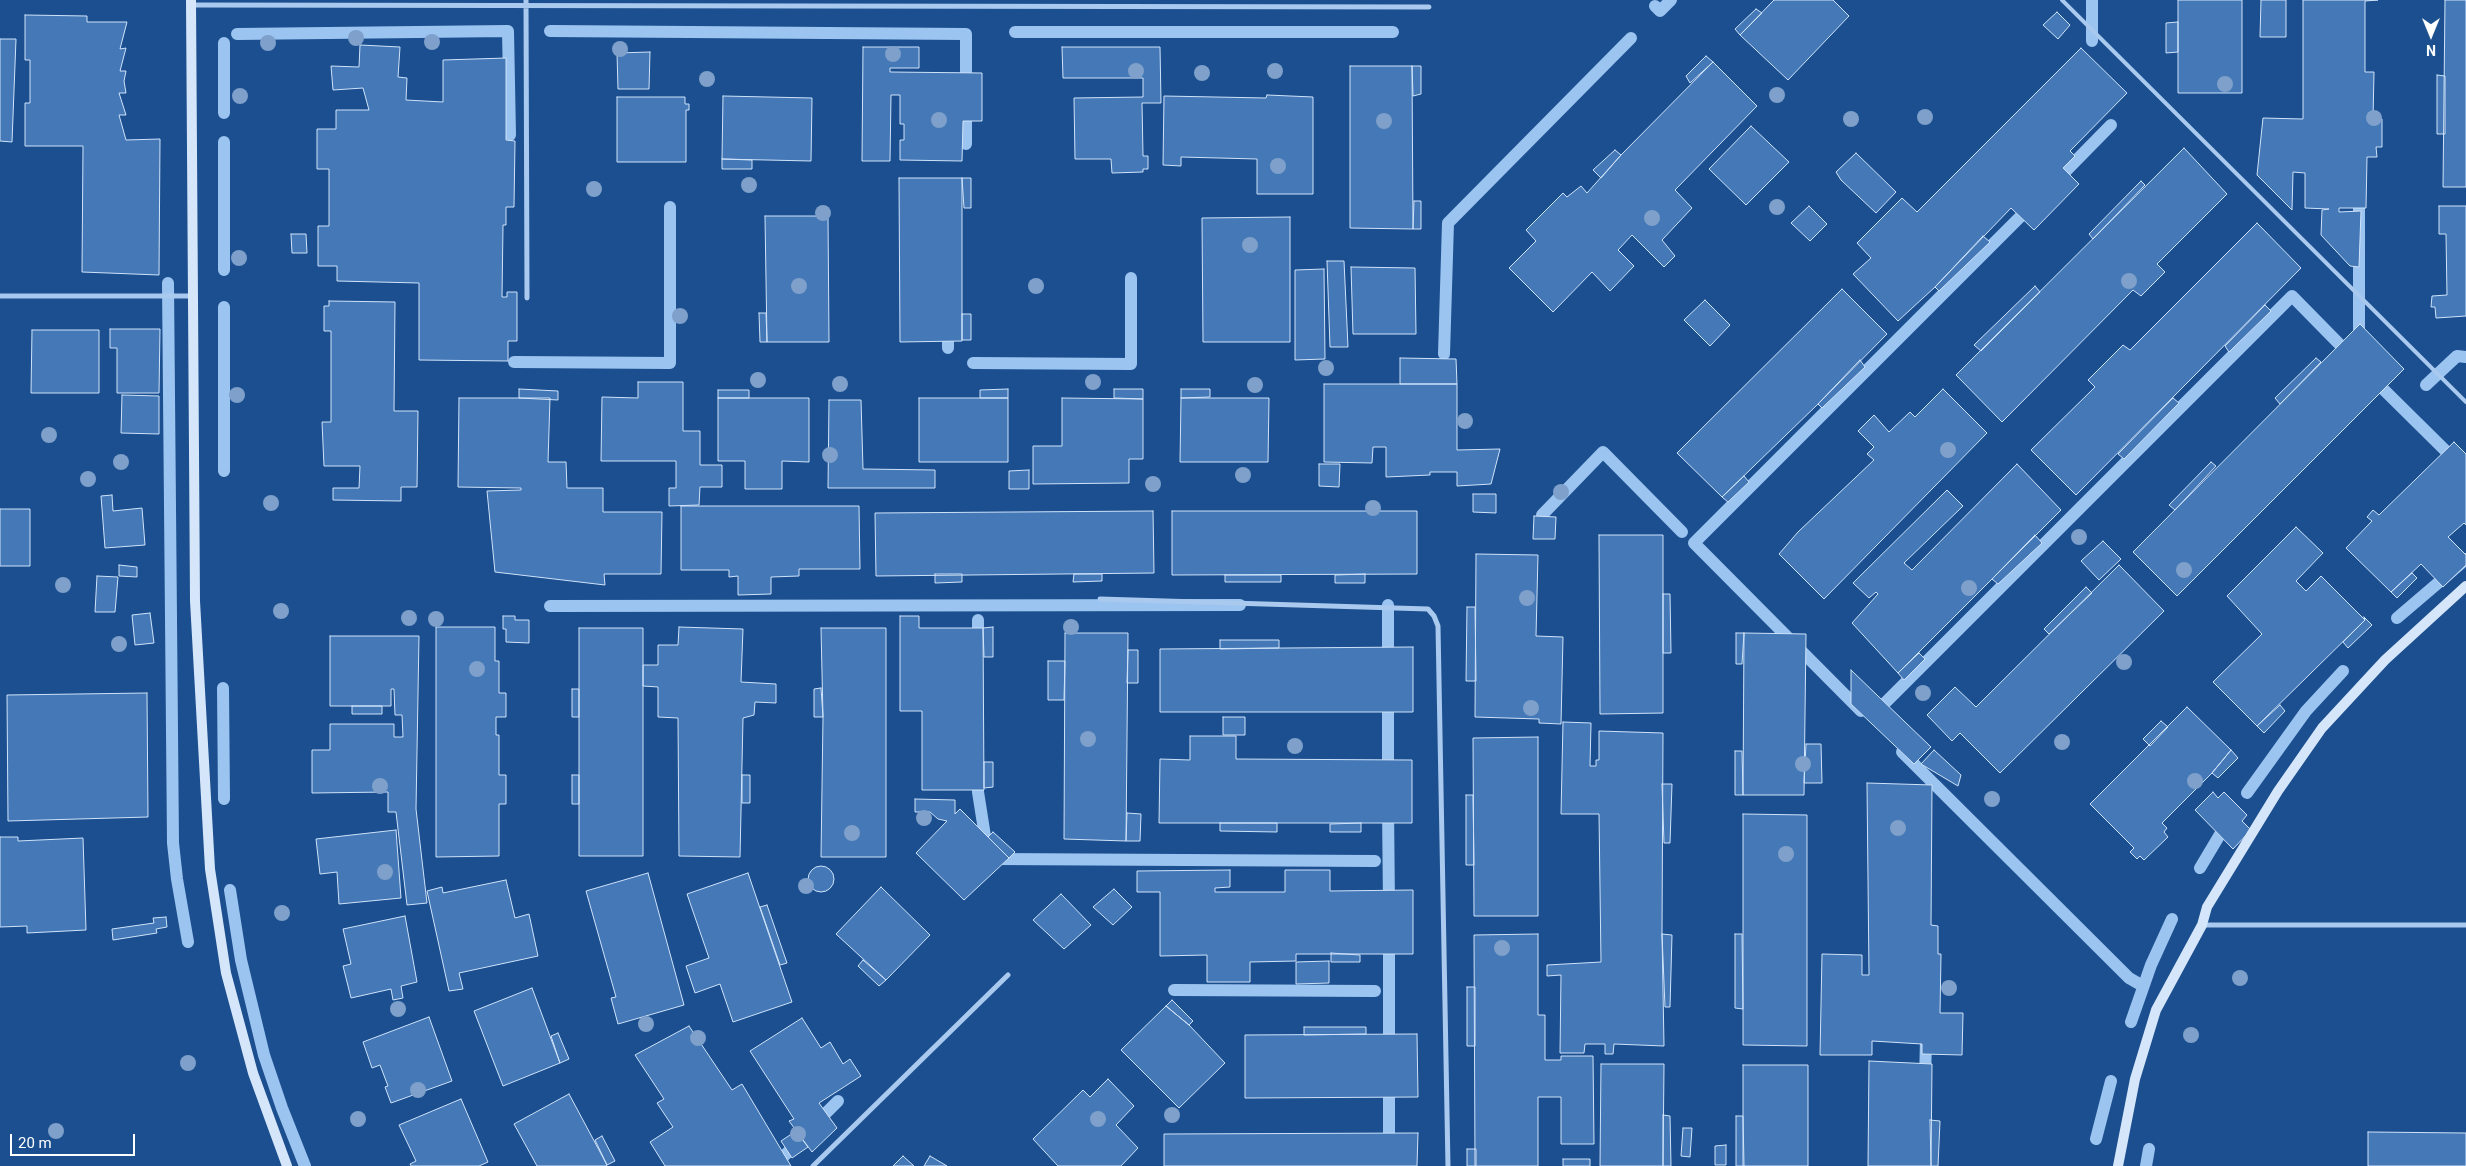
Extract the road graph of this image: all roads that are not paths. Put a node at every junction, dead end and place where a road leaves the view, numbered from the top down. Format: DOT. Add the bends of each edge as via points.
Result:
graph roads {
  1 [pos="2062,0"];
  2 [pos="191,2"];
  3 [pos="526,3"];
  4 [pos="1429,7"];
  5 [pos="0,296"];
  6 [pos="193,296"];
  7 [pos="527,298"];
  8 [pos="2466,402"];
  9 [pos="2466,586"];
  10 [pos="1100,599"];
  11 [pos="2466,924"];
  12 [pos="2202,925"];
  13 [pos="1008,976"];
  14 [pos="287,1166"];
  15 [pos="813,1166"];
  16 [pos="1448,1166"];
  17 [pos="2118,1166"];
  1 -- 8 [label="lane"];
  2 -- 3 [label="street"];
  2 -- 6 [label="street"];
  3 -- 4 [label="street"];
  3 -- 7 [label="street"];
  5 -- 6 [label="street"];
  6 -- 14 [label="street" via="195,600 210,869 226,973 253,1072"];
  9 -- 12 [label="street" via="2385,660 2322,728 2278,791 2207,907"];
  10 -- 16 [label="street" via="1428,610 1434,616 1438,636"];
  11 -- 12 [label="street"];
  12 -- 17 [label="street" via="2156,1010 2135,1079"];
  13 -- 15 [label="street"];
}
